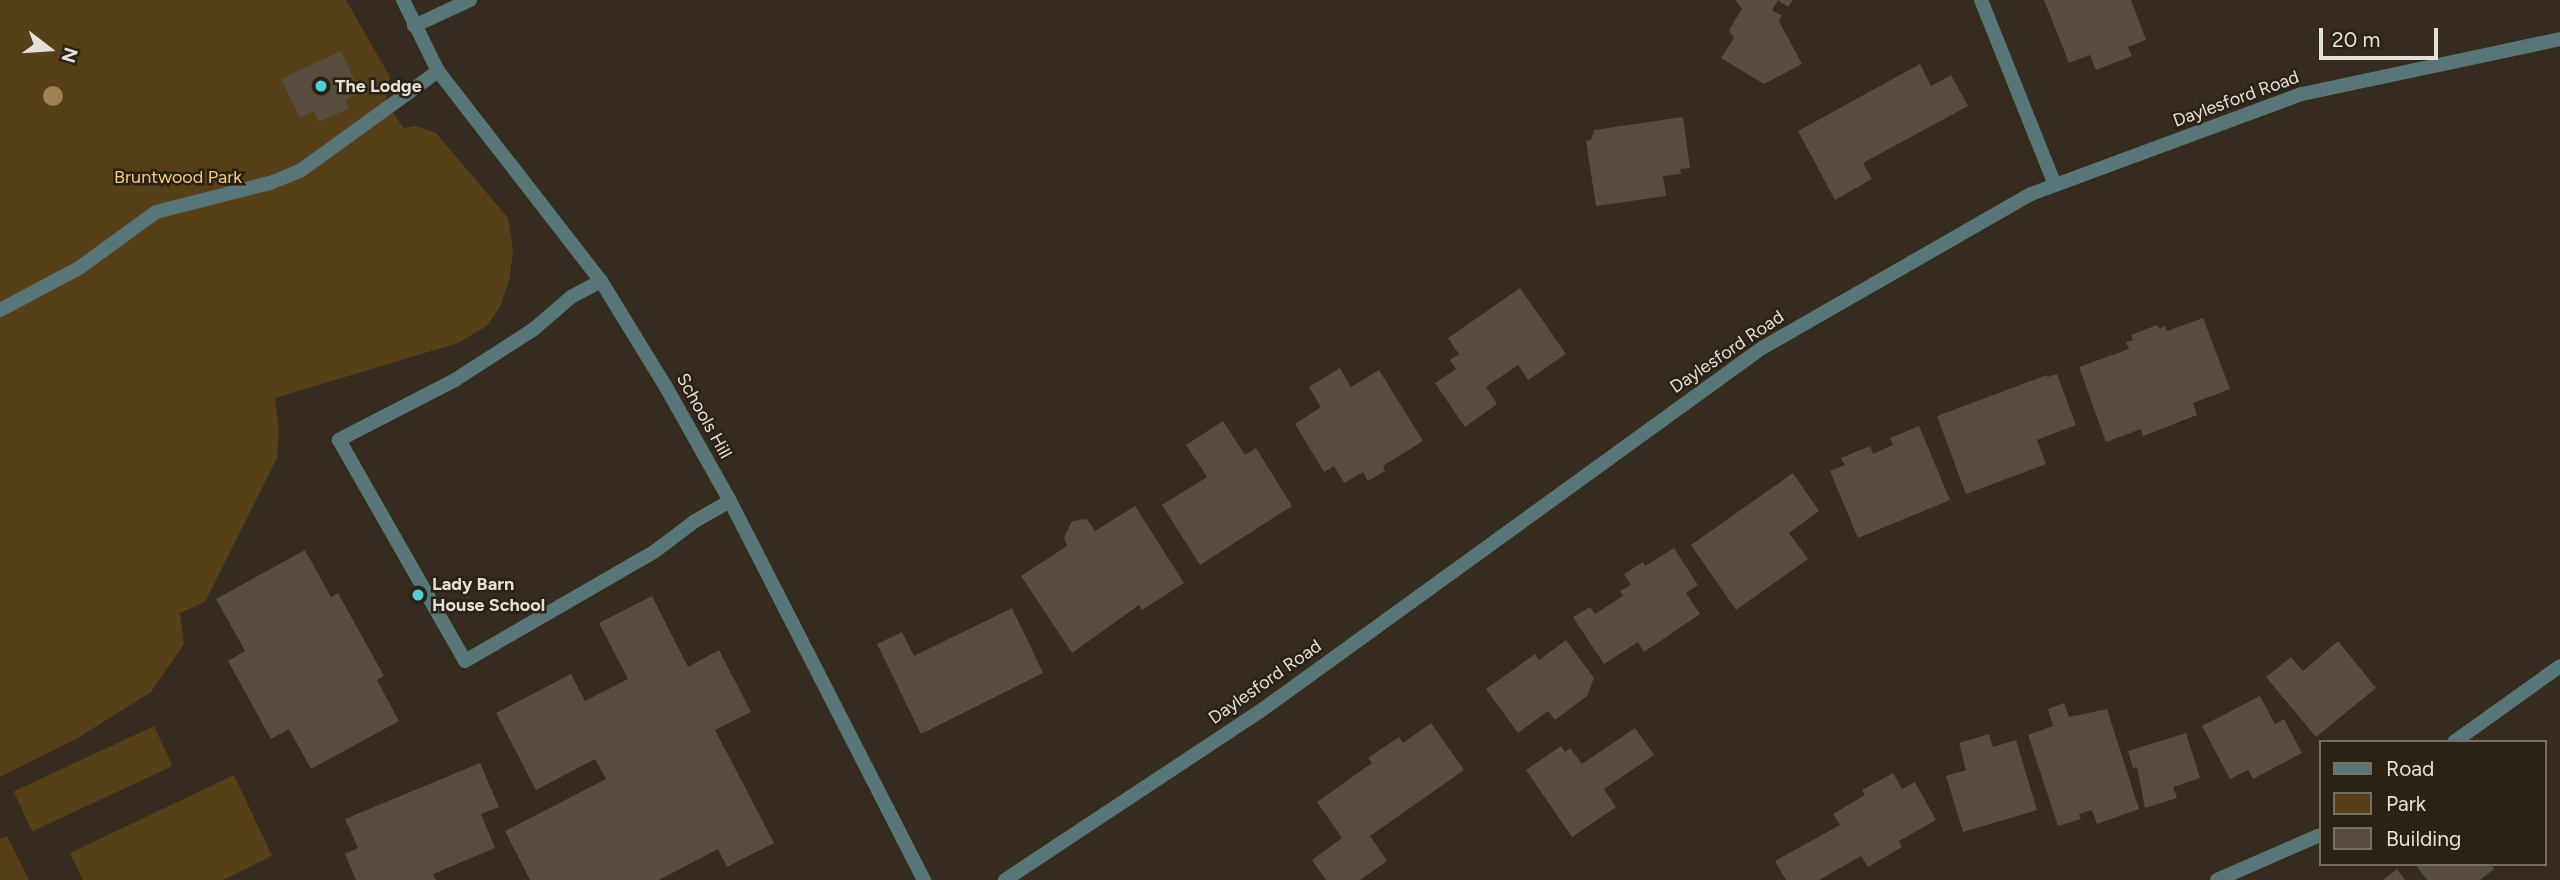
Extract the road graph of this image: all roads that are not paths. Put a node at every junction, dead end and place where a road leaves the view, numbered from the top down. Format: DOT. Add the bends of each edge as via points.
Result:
graph roads {
  1 [pos="403,0"];
  2 [pos="470,0"];
  3 [pos="1981,0"];
  4 [pos="414,26"];
  5 [pos="2560,39"];
  6 [pos="438,71"];
  7 [pos="2055,185"];
  8 [pos="600,281"];
  9 [pos="0,310"];
  10 [pos="730,501"];
  11 [pos="2560,666"];
  12 [pos="2457,740"];
  13 [pos="2318,836"];
  14 [pos="924,880"];
  15 [pos="1005,880"];
  16 [pos="2217,880"];
  1 -- 4 [label="street, Schools Hill"];
  2 -- 4 [label="street"];
  3 -- 7 [label="street"];
  4 -- 6 [label="street, Schools Hill"];
  5 -- 7 [label="street, Daylesford Road" via="2302,94"];
  6 -- 8 [label="street, Schools Hill"];
  6 -- 9 [label="street" via="300,170 270,183 156,212 79,268"];
  7 -- 15 [label="street, Daylesford Road" via="2031,194 1762,348 1259,712"];
  8 -- 10 [label="street, Schools Hill"];
  8 -- 10 [label="street" via="455,380 339,440 465,661 654,552"];
  10 -- 14 [label="street, Schools Hill"];
  11 -- 12 [label="street"];
  13 -- 16 [label="street"];
}
